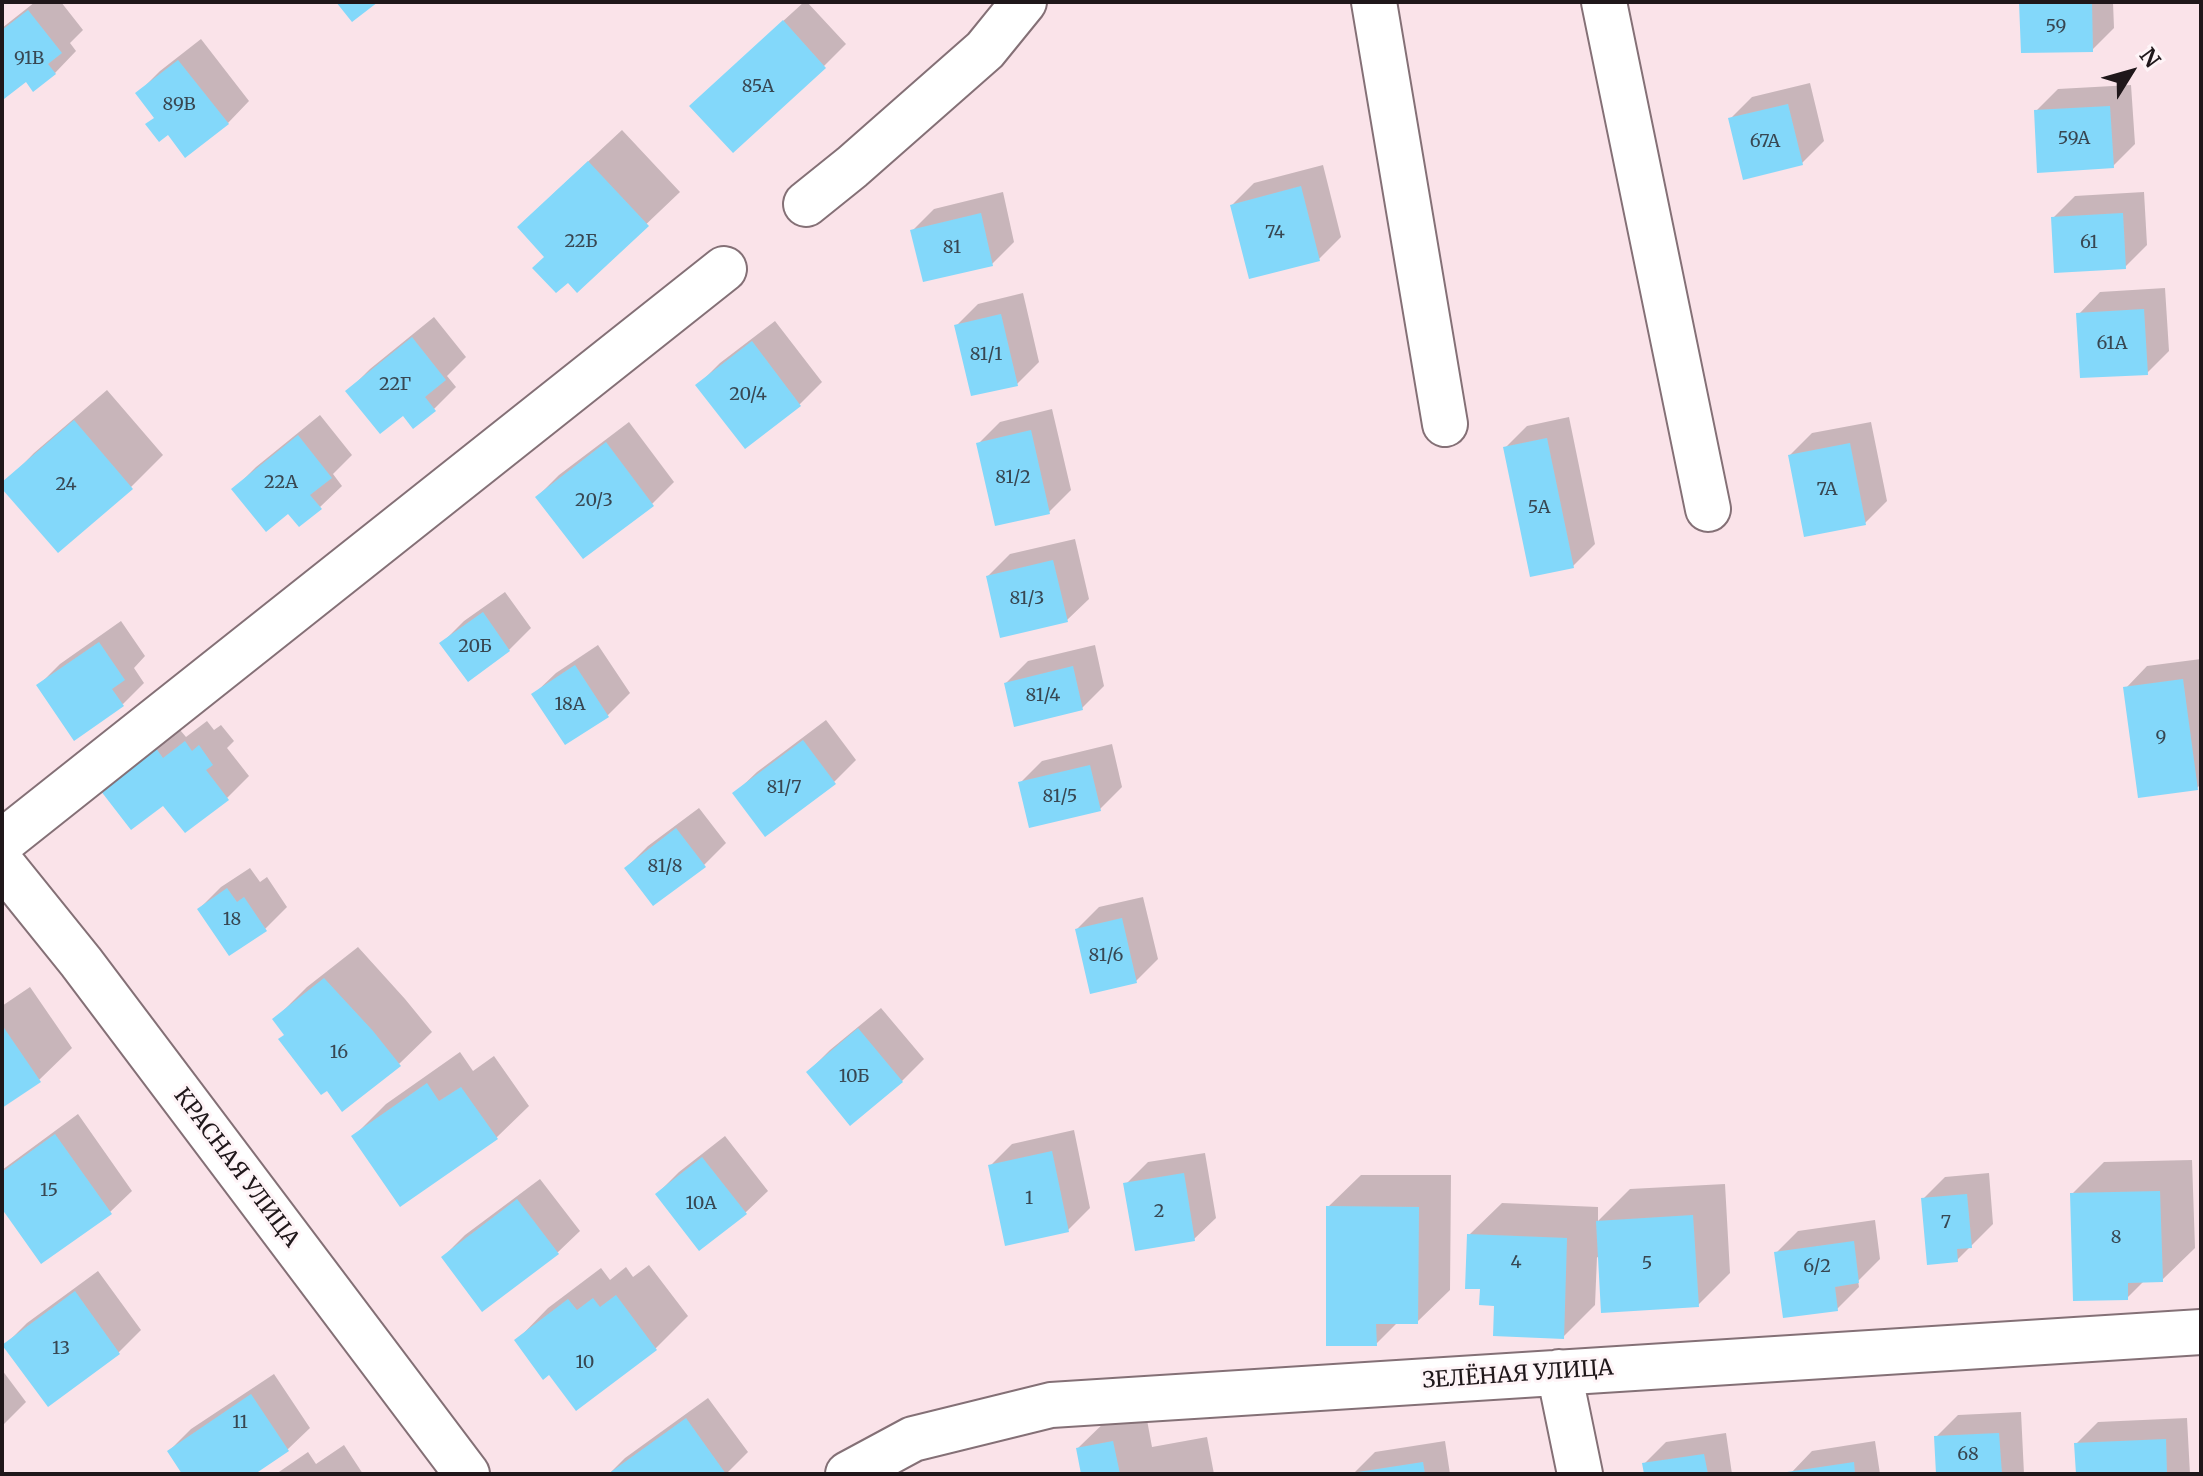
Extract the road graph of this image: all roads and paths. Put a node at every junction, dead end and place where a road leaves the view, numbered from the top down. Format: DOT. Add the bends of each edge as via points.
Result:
graph roads {
  1 [pos="1024,2"];
  2 [pos="1374,2"];
  3 [pos="1604,2"];
  4 [pos="806,204"];
  5 [pos="724,269"];
  6 [pos="1445,424"];
  7 [pos="1708,509"];
  8 [pos="2,842"];
  9 [pos="2,864"];
  10 [pos="2201,1332"];
  11 [pos="1559,1372"];
  12 [pos="467,1474"];
  13 [pos="848,1474"];
  14 [pos="1580,1474"];
  1 -- 4 [label="street" via="985,50"];
  2 -- 6 [label="street"];
  3 -- 7 [label="street"];
  5 -- 8 [label="street"];
  9 -- 12 [label="street, КРАСНАЯ УЛИЦА"];
  10 -- 11 [label="street, ЗЕЛЁНАЯ УЛИЦА"];
  11 -- 13 [label="street, ЗЕЛЁНАЯ УЛИЦА" via="1051,1405 913,1439"];
  11 -- 14 [label="street"];
}
